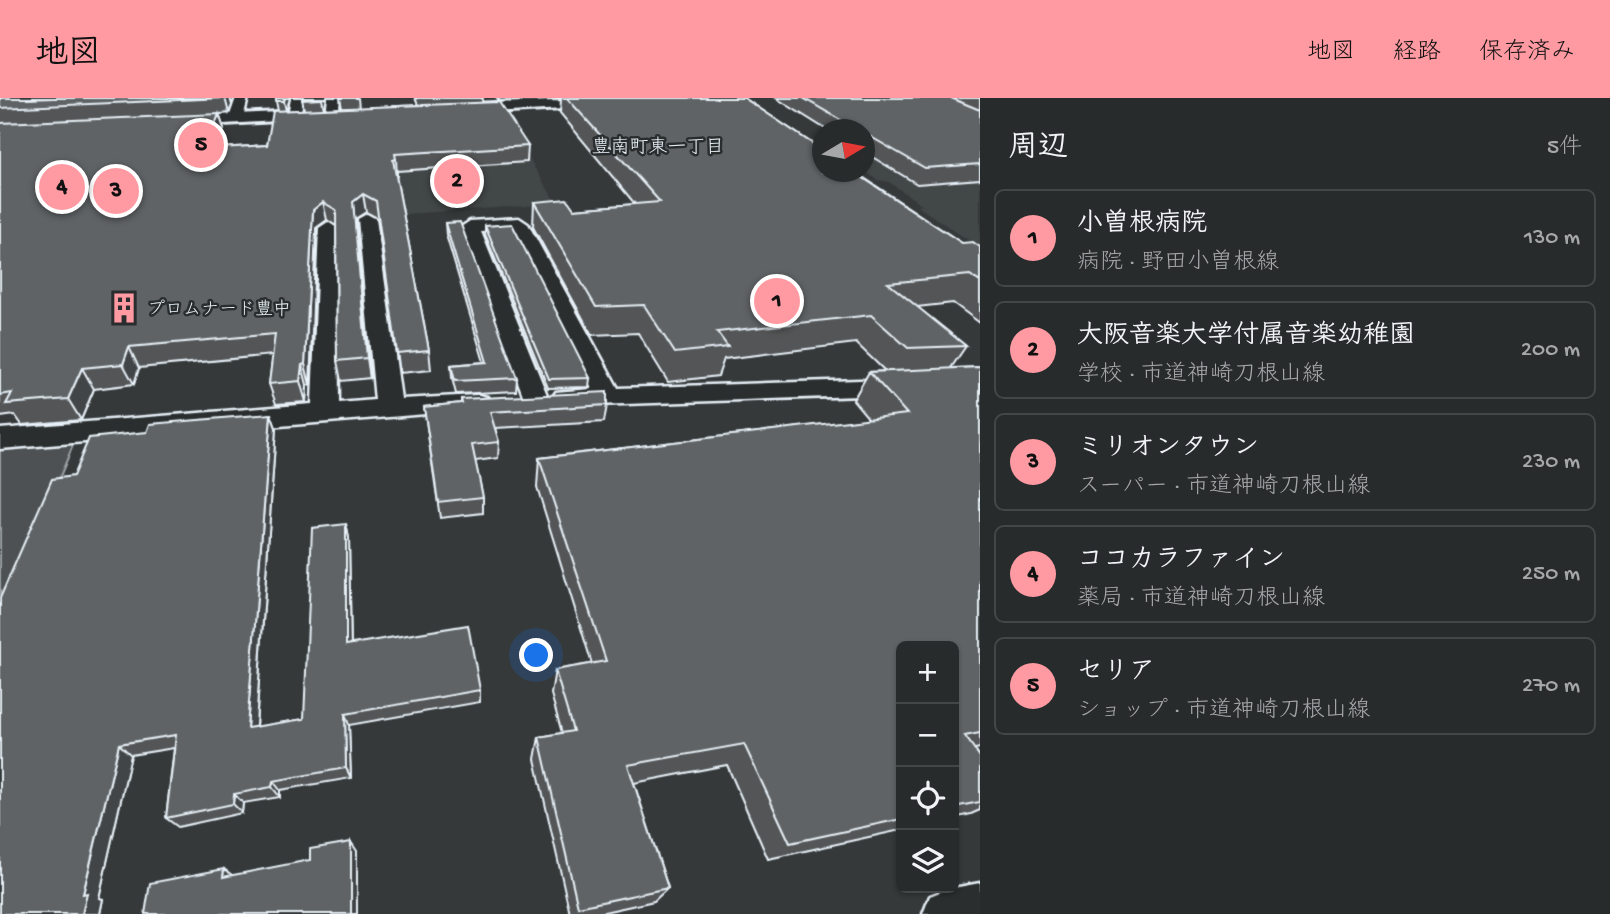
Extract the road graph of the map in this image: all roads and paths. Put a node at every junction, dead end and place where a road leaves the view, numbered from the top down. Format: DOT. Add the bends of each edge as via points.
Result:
graph roads {
  1 [pos="242,98"];
  2 [pos="297,98"];
  3 [pos="548,102"];
  4 [pos="492,103"];
  5 [pos="626,103"];
  6 [pos="337,109"];
  7 [pos="441,110"];
  8 [pos="295,116"];
  9 [pos="236,118"];
  10 [pos="153,123"];
  11 [pos="367,219"];
  12 [pos="328,228"];
  13 [pos="980,384"];
  14 [pos="609,396"];
  15 [pos="536,400"];
  16 [pos="389,408"];
  17 [pos="325,412"];
  18 [pos="0,439"];
  19 [pos="980,908"];
  20 [pos="948,914"];
  1 -- 9 [label="street"];
  2 -- 8 [label="street"];
  3 -- 4 [label="street"];
  3 -- 5 [label="street"];
  4 -- 7 [label="street"];
  6 -- 8 [label="street"];
  8 -- 9 [label="street"];
  9 -- 10 [label="street"];
  11 -- 16 [label="street"];
  12 -- 17 [label="street"];
  13 -- 14 [label="street"];
  14 -- 15 [label="street"];
  14 -- 15 [label="street" via="519,224 470,227"];
  15 -- 16 [label="street"];
  16 -- 17 [label="street"];
  17 -- 18 [label="street"];
  19 -- 20 [label="street"];
}
